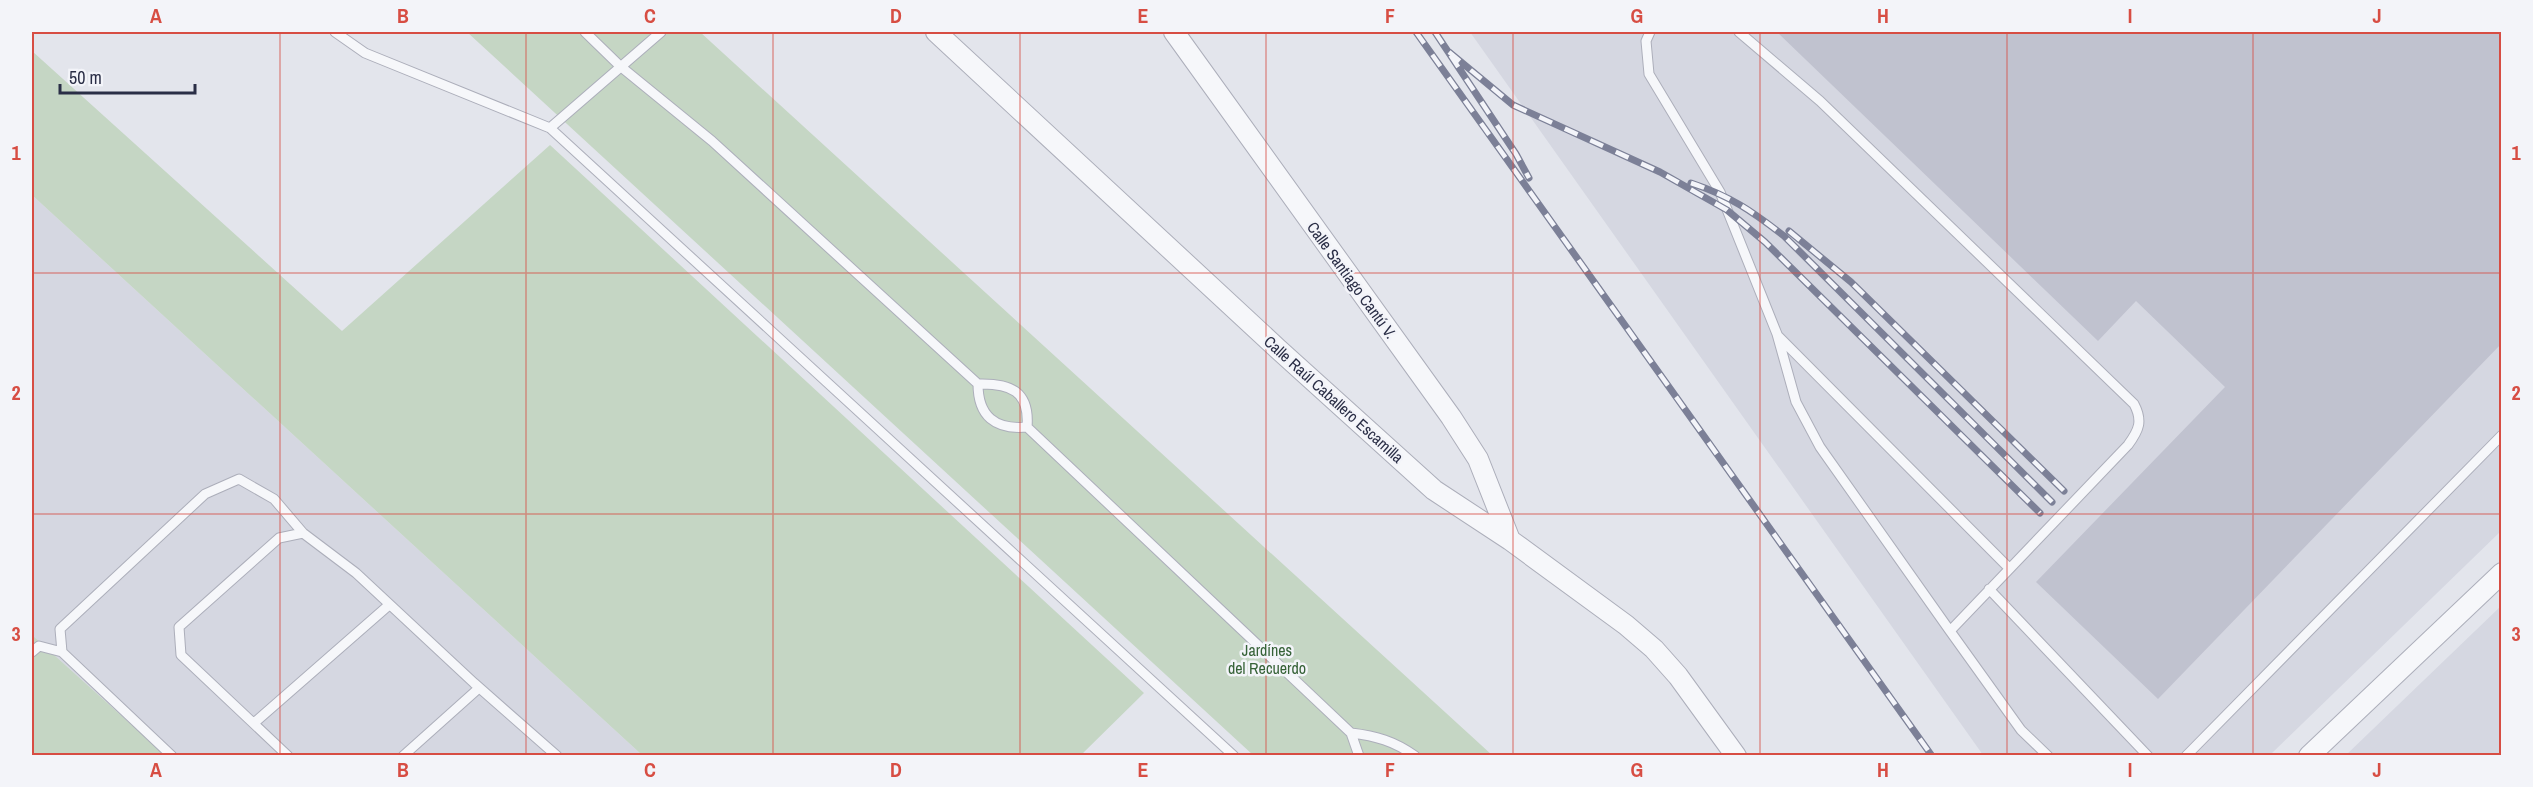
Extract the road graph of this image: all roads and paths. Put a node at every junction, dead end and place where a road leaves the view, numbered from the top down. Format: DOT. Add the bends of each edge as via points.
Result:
graph roads {
  1 [pos="334,32"];
  2 [pos="585,32"];
  3 [pos="661,32"];
  4 [pos="936,32"];
  5 [pos="1174,32"];
  6 [pos="1650,32"];
  7 [pos="1739,32"];
  8 [pos="620,66"];
  9 [pos="550,128"];
  10 [pos="1777,334"];
  11 [pos="978,384"];
  12 [pos="1027,427"];
  13 [pos="2502,435"];
  14 [pos="303,533"];
  15 [pos="1510,540"];
  16 [pos="2010,568"];
  17 [pos="2502,573"];
  18 [pos="1989,589"];
  19 [pos="389,604"];
  20 [pos="1950,631"];
  21 [pos="32,652"];
  22 [pos="62,652"];
  23 [pos="479,688"];
  24 [pos="254,723"];
  25 [pos="1351,733"];
  26 [pos="172,756"];
  27 [pos="288,756"];
  28 [pos="404,756"];
  29 [pos="557,756"];
  30 [pos="1234,756"];
  31 [pos="1359,756"];
  32 [pos="1415,756"];
  33 [pos="1736,756"];
  34 [pos="2048,756"];
  35 [pos="2148,756"];
  36 [pos="2186,756"];
  37 [pos="2309,756"];
  1 -- 9 [label="lane" via="364,53"];
  2 -- 8 [label="lane"];
  3 -- 8 [label="lane"];
  4 -- 15 [label="street, Calle Raúl Caballero Escamilla" via="1434,490"];
  5 -- 15 [label="street, Calle Santiago Cantú V." via="1451,417 1478,459"];
  6 -- 10 [label="lane" via="1646,40 1650,74 1719,192"];
  7 -- 16 [label="lane" via="1821,100 2137,410 2138,430 2128,445"];
  8 -- 9 [label="lane"];
  8 -- 11 [label="lane" via="712,141"];
  9 -- 30 [label="lane"];
  10 -- 16 [label="lane"];
  10 -- 20 [label="lane" via="1796,402 1820,447"];
  11 -- 12 [label="lane" via="978,399 993,421 1005,427"];
  11 -- 12 [label="lane" via="1004,384 1017,392 1025,402"];
  12 -- 25 [label="lane"];
  13 -- 36 [label="lane"];
  14 -- 19 [label="lane"];
  14 -- 22 [label="lane" via="274,499 239,479 205,494 60,629"];
  14 -- 24 [label="lane" via="279,538 179,627 181,655"];
  15 -- 33 [label="street, Calle Raúl Caballero Escamilla" via="1654,649"];
  16 -- 18 [label="lane"];
  17 -- 37 [label="street"];
  18 -- 20 [label="lane"];
  18 -- 35 [label="lane"];
  19 -- 23 [label="lane"];
  19 -- 24 [label="lane"];
  20 -- 34 [label="lane" via="2021,730"];
  21 -- 22 [label="lane" via="39,646"];
  22 -- 26 [label="lane"];
  23 -- 28 [label="lane"];
  23 -- 29 [label="lane"];
  24 -- 27 [label="lane"];
  25 -- 31 [label="lane"];
  25 -- 32 [label="lane" via="1377,736 1399,744"];
}
